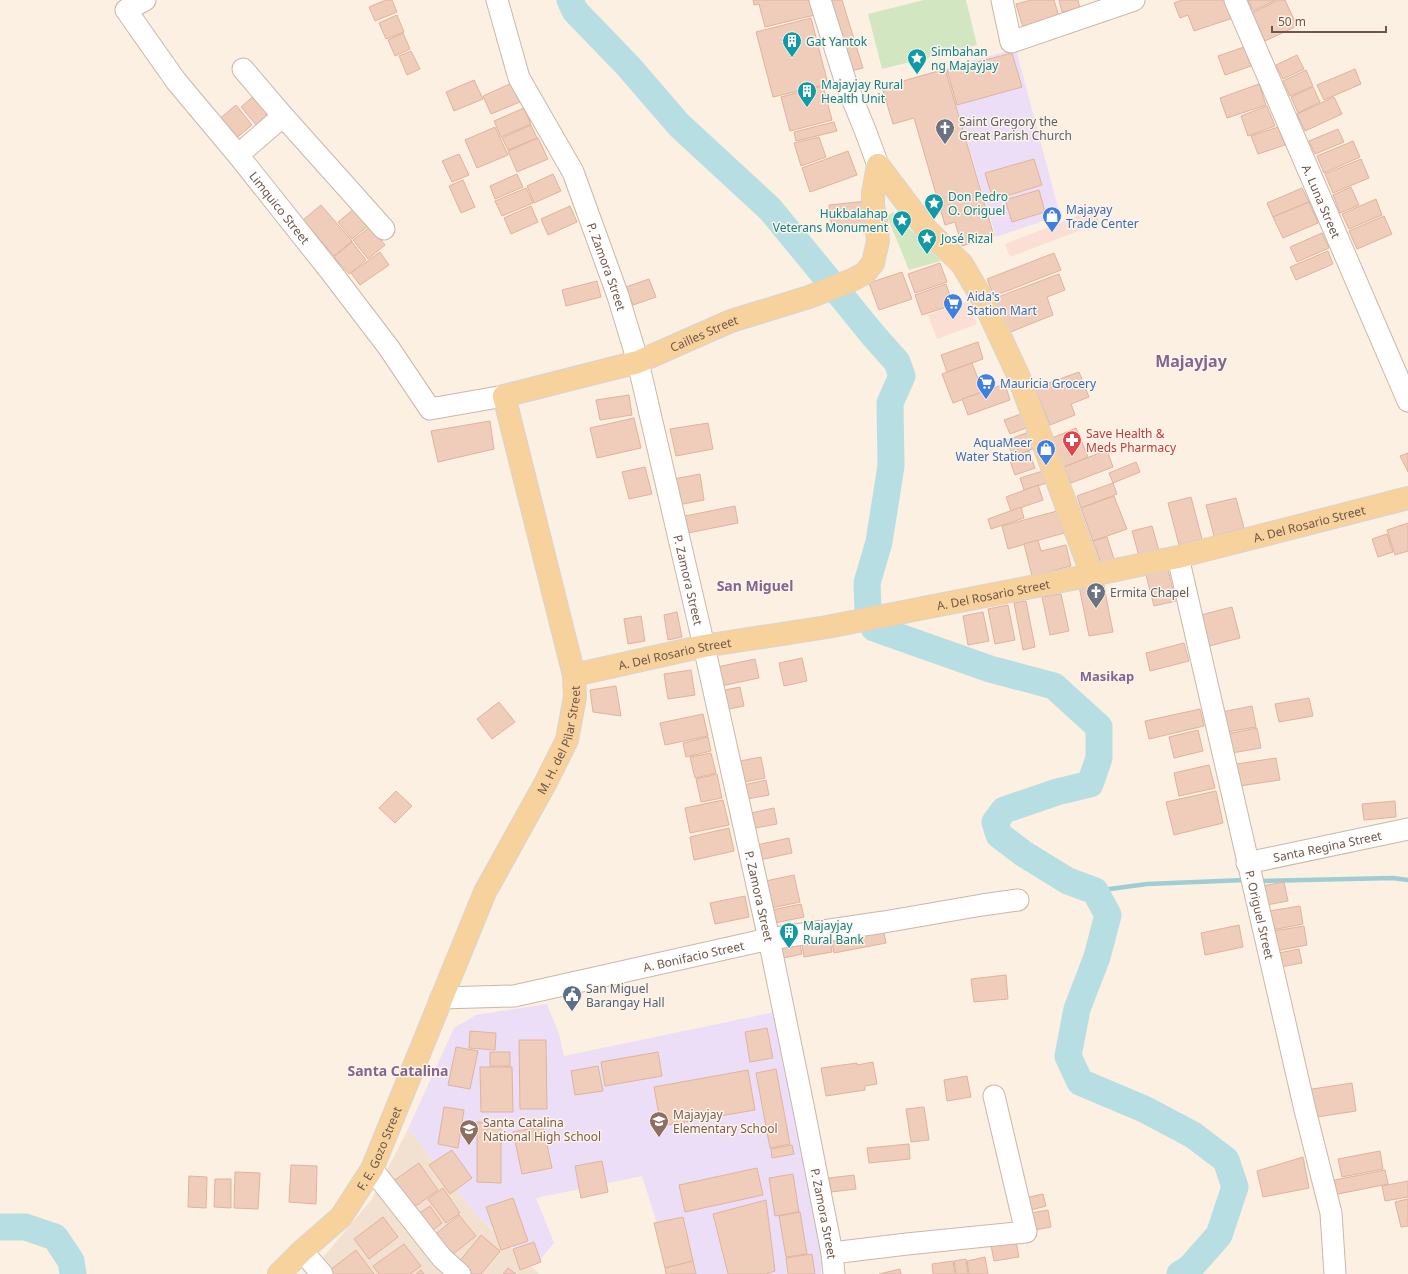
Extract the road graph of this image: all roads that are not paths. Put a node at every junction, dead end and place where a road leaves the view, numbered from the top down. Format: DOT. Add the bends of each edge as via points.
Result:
graph roads {
  1 [pos="145,0"];
  2 [pos="497,0"];
  3 [pos="820,0"];
  4 [pos="1002,0"];
  5 [pos="1134,0"];
  6 [pos="1235,0"];
  7 [pos="243,69"];
  8 [pos="283,116"];
  9 [pos="238,155"];
  10 [pos="878,165"];
  11 [pos="384,229"];
  12 [pos="638,362"];
  13 [pos="504,396"];
  14 [pos="1408,402"];
  15 [pos="430,409"];
  16 [pos="1408,498"];
  17 [pos="1178,557"];
  18 [pos="1092,576"];
  19 [pos="704,646"];
  20 [pos="574,675"];
  21 [pos="1408,829"];
  22 [pos="1247,862"];
  23 [pos="1018,900"];
  24 [pos="768,939"];
  25 [pos="441,998"];
  26 [pos="994,1096"];
  27 [pos="372,1169"];
  28 [pos="302,1251"];
  29 [pos="832,1253"];
  30 [pos="279,1274"];
  31 [pos="322,1274"];
  32 [pos="460,1274"];
  33 [pos="834,1274"];
  34 [pos="1335,1274"];
  1 -- 9 [label="street, Limquico Street" via="126,10 176,81"];
  2 -- 12 [label="street, P. Zamora Street" via="519,78 573,172 616,289"];
  3 -- 10 [label="street" via="847,86"];
  4 -- 5 [label="street" via="1010,42"];
  6 -- 14 [label="street, A. Luna Street"];
  7 -- 8 [label="street"];
  8 -- 9 [label="street"];
  8 -- 11 [label="street"];
  9 -- 15 [label="street, Limquico Street" via="389,348"];
  10 -- 12 [label="main road, Cailles Street" via="872,206 878,241 873,263 865,273 850,282 809,297 731,321"];
  10 -- 18 [label="main road" via="927,230 962,264 984,300 1018,375"];
  12 -- 13 [label="main road, Cailles Street"];
  12 -- 19 [label="street, P. Zamora Street"];
  13 -- 15 [label="street, Cailles Street"];
  13 -- 20 [label="main road, M. H. del Pilar Street"];
  16 -- 17 [label="main road, A. Del Rosario Street"];
  17 -- 18 [label="main road, A. Del Rosario Street"];
  17 -- 22 [label="street, P. Origuel Street"];
  18 -- 19 [label="main road, A. Del Rosario Street" via="827,627"];
  19 -- 20 [label="main road, A. Del Rosario Street"];
  19 -- 24 [label="street, P. Zamora Street"];
  20 -- 25 [label="main road, M. H. del Pilar Street" via="575,697 567,740 485,892"];
  21 -- 22 [label="street, Santa Regina Street"];
  22 -- 34 [label="street, P. Origuel Street" via="1331,1213"];
  23 -- 24 [label="street, A. Bonifacio Street"];
  24 -- 25 [label="street, A. Bonifacio Street" via="514,996"];
  24 -- 29 [label="street, P. Zamora Street"];
  25 -- 27 [label="main road, F. E. Gozo Street"];
  26 -- 29 [label="street" via="1026,1232"];
  27 -- 28 [label="main road, F. E. Gozo Street" via="340,1217"];
  27 -- 32 [label="street" via="442,1258"];
  28 -- 30 [label="main road, F. E. Gozo Street"];
  28 -- 31 [label="street"];
  29 -- 33 [label="street, P. Zamora Street"];
}
